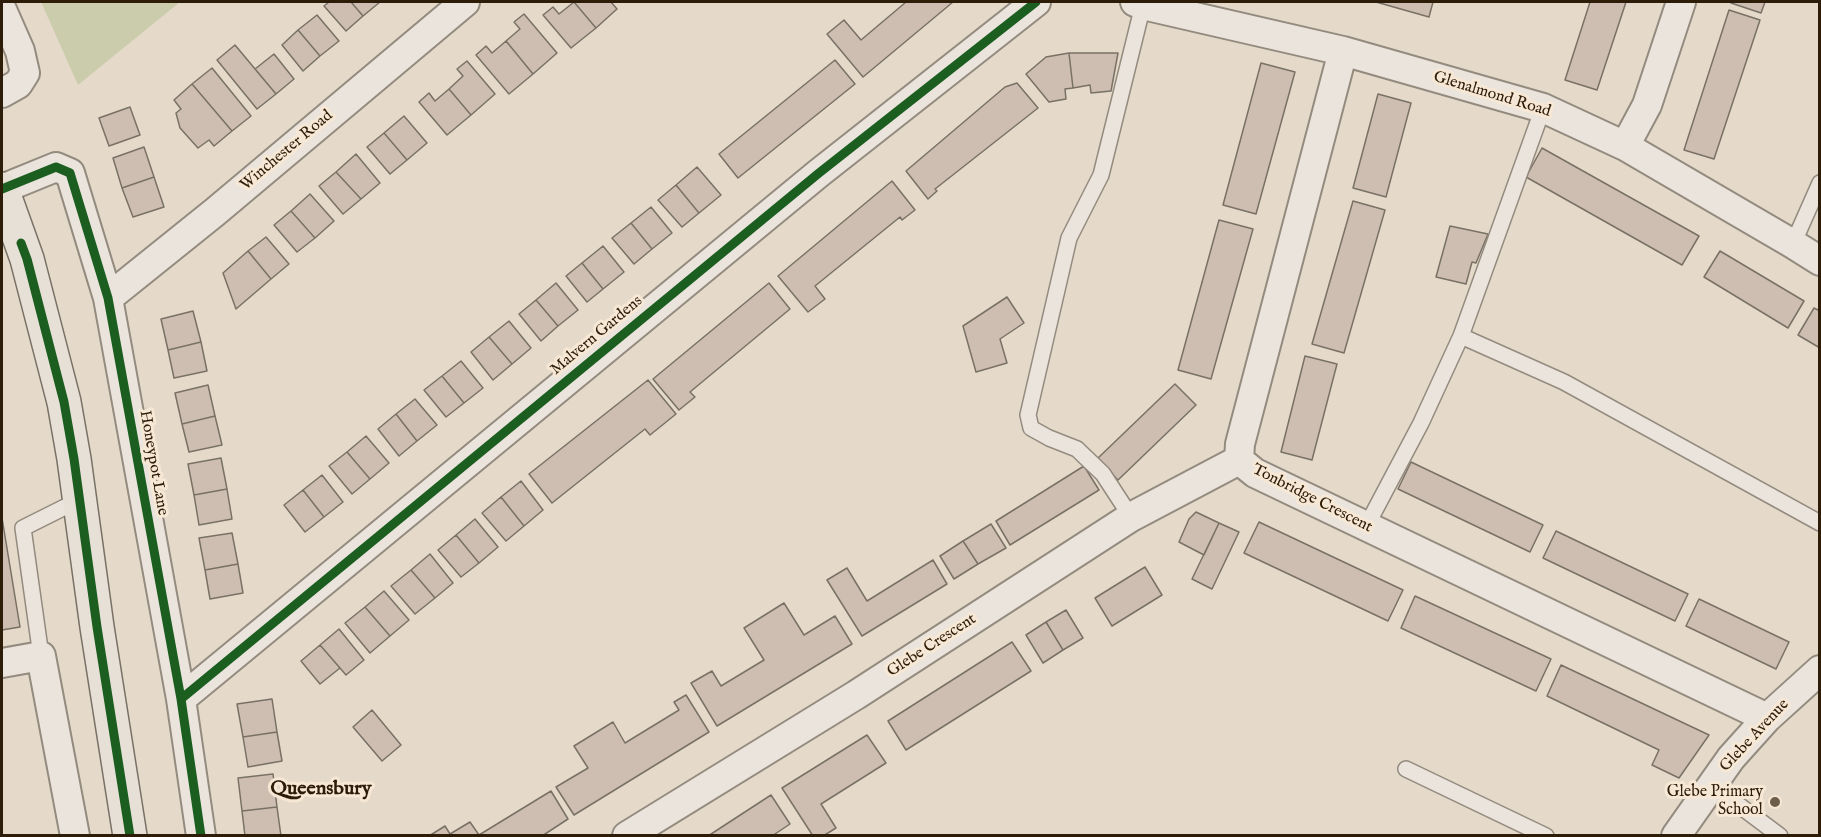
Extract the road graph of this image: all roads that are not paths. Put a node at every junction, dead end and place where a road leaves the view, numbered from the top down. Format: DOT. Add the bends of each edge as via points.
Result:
graph roads {
  1 [pos="465,2"];
  2 [pos="1036,2"];
  3 [pos="1681,2"];
  4 [pos="1139,3"];
  5 [pos="2,10"];
  6 [pos="1343,51"];
  7 [pos="2,93"];
  8 [pos="1543,108"];
  9 [pos="1625,146"];
  10 [pos="1820,183"];
  11 [pos="2,189"];
  12 [pos="1793,244"];
  13 [pos="1820,261"];
  14 [pos="108,298"];
  15 [pos="1461,336"];
  16 [pos="1239,460"];
  17 [pos="79,500"];
  18 [pos="1131,518"];
  19 [pos="1820,523"];
  20 [pos="1366,527"];
  21 [pos="41,656"];
  22 [pos="2,663"];
  23 [pos="1817,678"];
  24 [pos="181,699"];
  25 [pos="1767,718"];
  26 [pos="1406,769"];
  27 [pos="1712,784"];
  28 [pos="75,836"];
  29 [pos="130,836"];
  30 [pos="201,836"];
  31 [pos="627,836"];
  32 [pos="1546,836"];
  33 [pos="1676,836"];
  34 [pos="1780,836"];
  1 -- 14 [label="street, Winchester Road"];
  2 -- 24 [label="street, Malvern Gardens" via="819,172"];
  3 -- 9 [label="street" via="1647,105"];
  4 -- 6 [label="street, Glenalmond Road"];
  4 -- 18 [label="lane" via="1101,175 1069,238 1028,415 1031,428 1077,449 1103,474"];
  5 -- 7 [label="street" via="25,73 18,84"];
  6 -- 8 [label="street, Glenalmond Road"];
  6 -- 16 [label="street, Tonbridge Crescent"];
  8 -- 9 [label="street, Glenalmond Road"];
  8 -- 15 [label="lane"];
  9 -- 12 [label="street, Glenalmond Road"];
  10 -- 12 [label="lane"];
  11 -- 14 [label="street, Honeypot Lane" via="56,167 70,173"];
  11 -- 17 [label="main road, Honeypot Lane" via="16,244 27,259 64,402"];
  12 -- 13 [label="street, Glenalmond Road"];
  14 -- 24 [label="street, Honeypot Lane"];
  15 -- 19 [label="lane" via="1564,382"];
  15 -- 20 [label="lane"];
  16 -- 18 [label="street, Glebe Crescent"];
  16 -- 20 [label="street, Tonbridge Crescent" via="1255,473"];
  17 -- 21 [label="lane" via="23,528"];
  17 -- 29 [label="main road, Honeypot Lane"];
  18 -- 31 [label="street, Glebe Crescent"];
  20 -- 25 [label="street, Tonbridge Crescent"];
  21 -- 22 [label="street"];
  21 -- 28 [label="street"];
  23 -- 25 [label="street, Glebe Avenue"];
  24 -- 30 [label="street, Honeypot Lane"];
  25 -- 27 [label="street, Glebe Avenue"];
  26 -- 32 [label="lane"];
  27 -- 33 [label="street, Glebe Avenue"];
  27 -- 34 [label="lane"];
}
